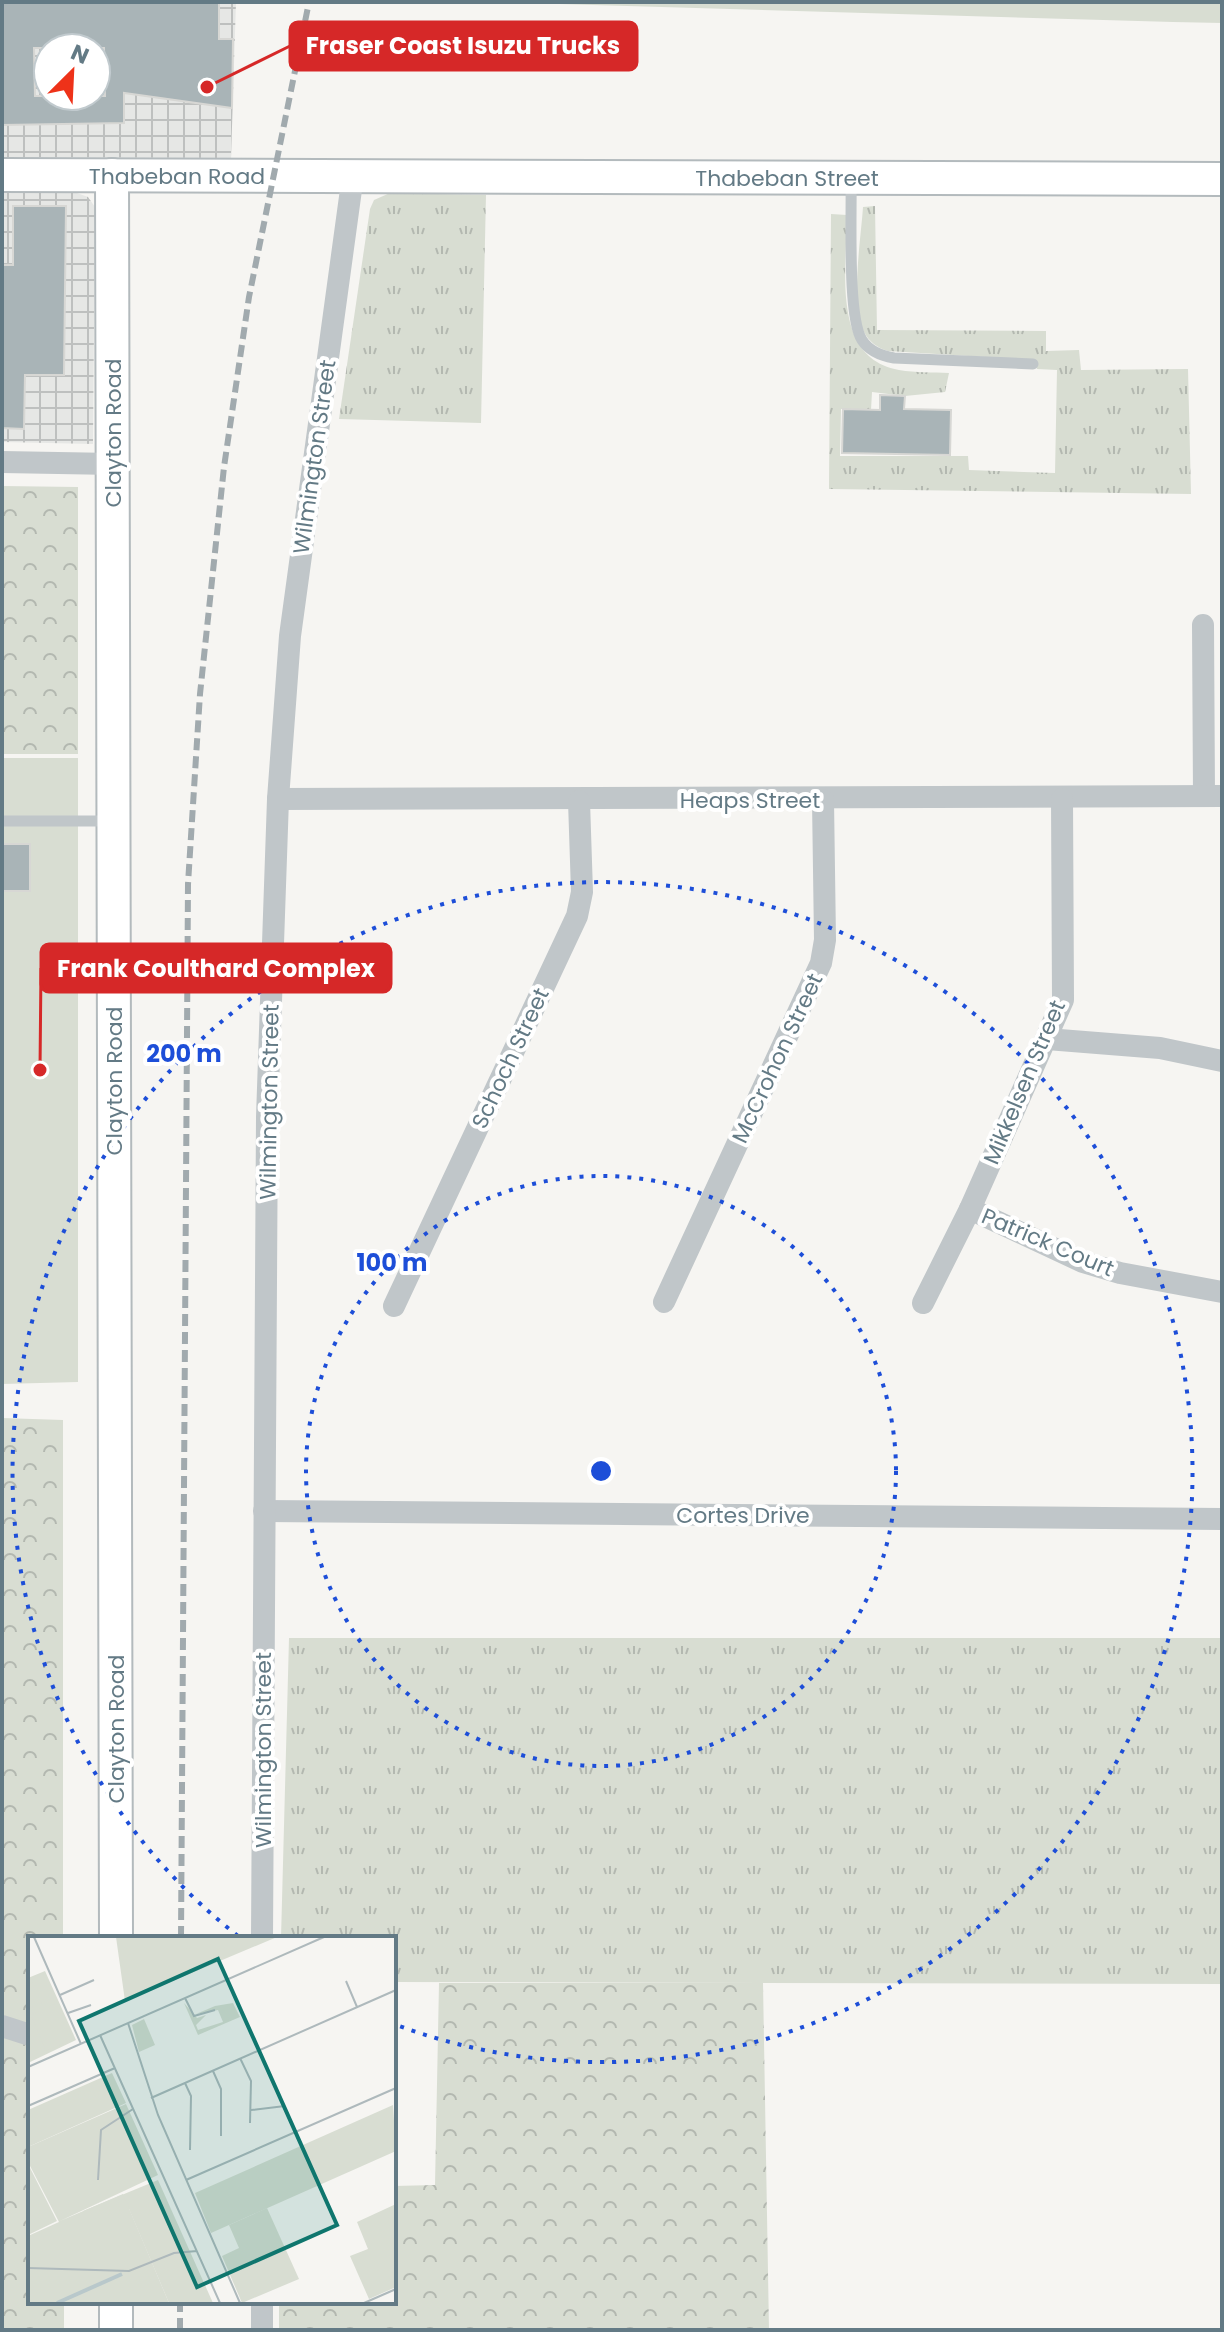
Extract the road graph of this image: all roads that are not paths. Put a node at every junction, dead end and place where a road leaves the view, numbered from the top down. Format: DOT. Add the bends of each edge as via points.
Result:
graph roads {
  1 [pos="2,175"];
  2 [pos="112,175"];
  3 [pos="353,175"];
  4 [pos="851,178"];
  5 [pos="1222,179"];
  6 [pos="1033,364"];
  7 [pos="2,462"];
  8 [pos="114,464"];
  9 [pos="1203,625"];
  10 [pos="1213,796"];
  11 [pos="278,799"];
  12 [pos="1062,799"];
  13 [pos="823,800"];
  14 [pos="579,801"];
  15 [pos="2,821"];
  16 [pos="114,821"];
  17 [pos="1047,1039"];
  18 [pos="1222,1061"];
  19 [pos="970,1209"];
  20 [pos="1222,1292"];
  21 [pos="664,1302"];
  22 [pos="923,1303"];
  23 [pos="394,1306"];
  24 [pos="264,1511"];
  25 [pos="1222,1519"];
  26 [pos="116,1936"];
  27 [pos="262,1936"];
  28 [pos="2,2026"];
  29 [pos="28,2034"];
  30 [pos="116,2304"];
  31 [pos="262,2304"];
  32 [pos="116,2330"];
  33 [pos="262,2330"];
  1 -- 2 [label="street, Thabeban Road"];
  2 -- 3 [label="street, Thabeban Road"];
  2 -- 8 [label="street, Clayton Road"];
  3 -- 4 [label="street, Thabeban Street"];
  3 -- 11 [label="street, Wilmington Street" via="290,636"];
  4 -- 5 [label="street, Thabeban Street"];
  4 -- 6 [label="lane" via="855,317 862,341 894,358"];
  7 -- 8 [label="street"];
  8 -- 16 [label="street, Clayton Road"];
  9 -- 10 [label="street"];
  10 -- 12 [label="street, Heaps Street"];
  11 -- 14 [label="street, Heaps Street"];
  11 -- 24 [label="street, Wilmington Street" via="267,1117"];
  12 -- 13 [label="street, Heaps Street"];
  12 -- 17 [label="street, Mikkelsen Street" via="1063,1000"];
  13 -- 14 [label="street, Heaps Street"];
  13 -- 21 [label="street, McCrohon Street" via="821,963"];
  14 -- 23 [label="street, Schoch Street" via="582,892 577,916"];
  15 -- 16 [label="lane"];
  16 -- 26 [label="street, Clayton Road"];
  17 -- 18 [label="street" via="1160,1048"];
  17 -- 19 [label="street, Mikkelsen Street"];
  19 -- 20 [label="street, Patrick Court" via="1083,1262"];
  19 -- 22 [label="street, Mikkelsen Street"];
  24 -- 25 [label="street, Cortes Drive"];
  24 -- 27 [label="street, Wilmington Street"];
  28 -- 29 [label="street"];
  30 -- 32 [label="street"];
  31 -- 33 [label="street"];
}
